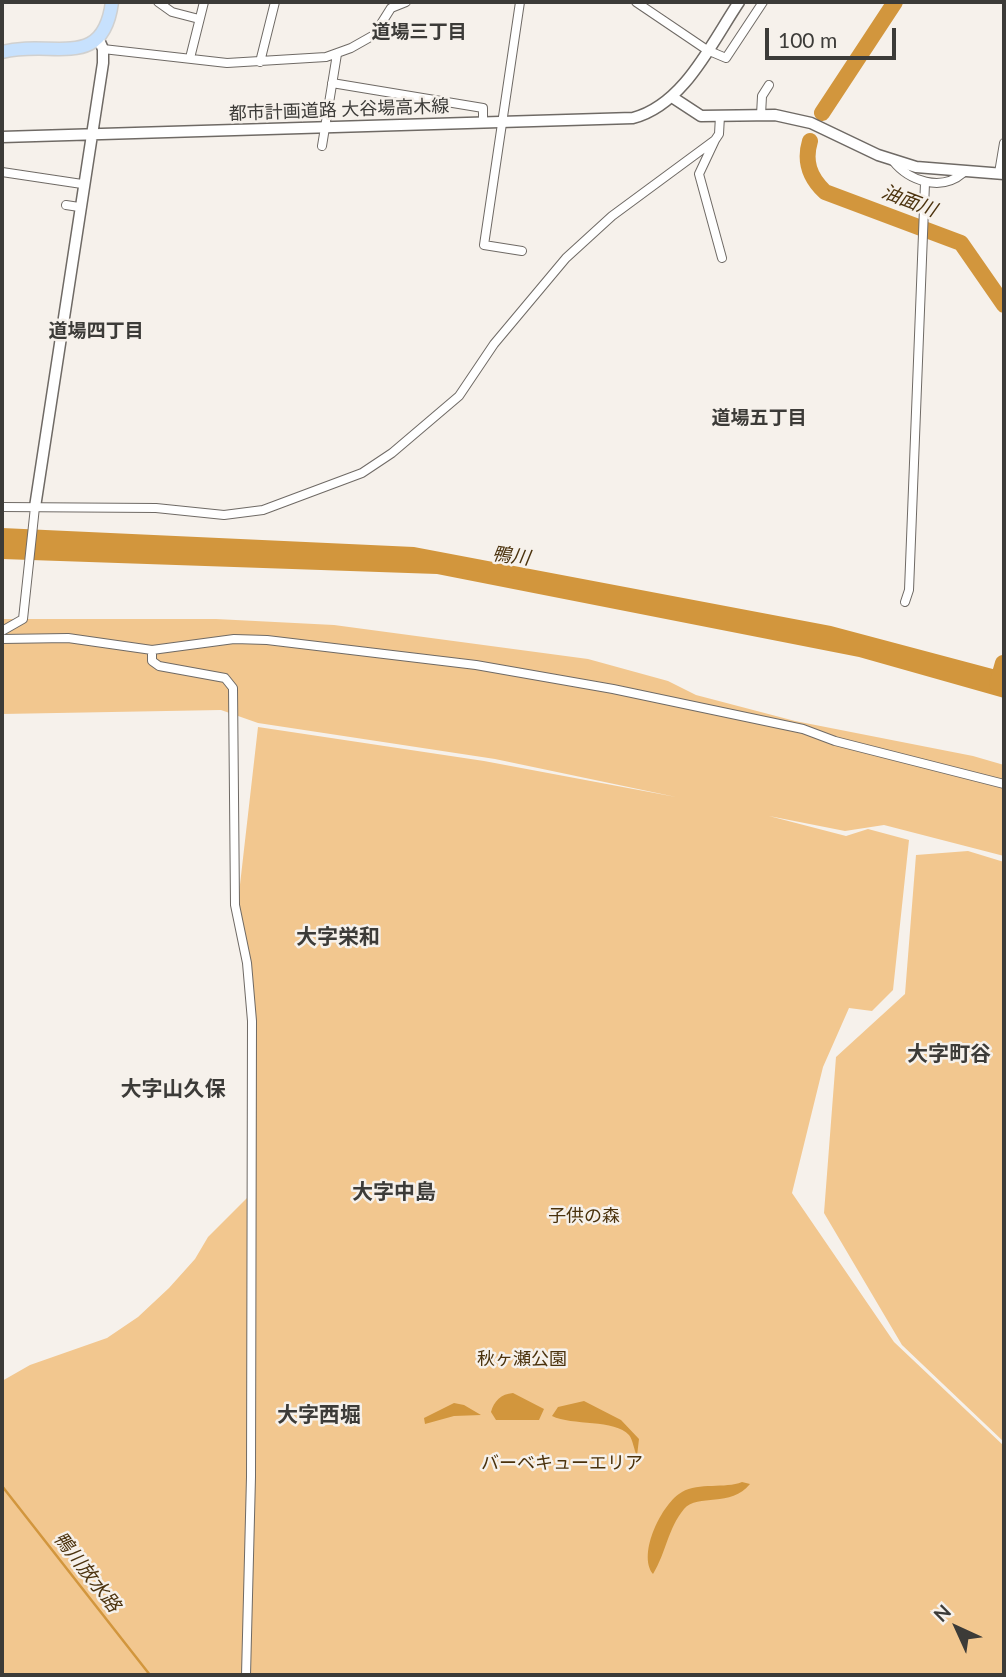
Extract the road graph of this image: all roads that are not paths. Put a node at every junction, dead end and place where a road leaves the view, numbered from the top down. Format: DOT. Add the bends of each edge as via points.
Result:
graph roads {
  1 [pos="112,2"];
  2 [pos="158,2"];
  3 [pos="204,2"];
  4 [pos="275,2"];
  5 [pos="406,2"];
  6 [pos="520,2"];
  7 [pos="636,2"];
  8 [pos="739,2"];
  9 [pos="763,2"];
  10 [pos="393,5"];
  11 [pos="199,19"];
  12 [pos="101,45"];
  13 [pos="707,50"];
  14 [pos="2,52"];
  15 [pos="337,54"];
  16 [pos="190,58"];
  17 [pos="260,62"];
  18 [pos="332,83"];
  19 [pos="769,85"];
  20 [pos="672,97"];
  21 [pos="761,115"];
  22 [pos="720,116"];
  23 [pos="502,121"];
  24 [pos="483,122"];
  25 [pos="325,128"];
  26 [pos="91,134"];
  27 [pos="2,137"];
  28 [pos="715,140"];
  29 [pos="1004,142"];
  30 [pos="322,146"];
  31 [pos="893,161"];
  32 [pos="2,172"];
  33 [pos="963,173"];
  34 [pos="1002,174"];
  35 [pos="925,183"];
  36 [pos="82,184"];
  37 [pos="66,205"];
  38 [pos="79,207"];
  39 [pos="522,251"];
  40 [pos="722,258"];
  41 [pos="2,507"];
  42 [pos="34,509"];
  43 [pos="905,602"];
  44 [pos="2,631"];
  45 [pos="2,639"];
  46 [pos="152,650"];
  47 [pos="1004,784"];
  48 [pos="246,1675"];
  1 -- 12 [label="main road"];
  2 -- 11 [label="street" via="172,12"];
  3 -- 11 [label="street"];
  4 -- 17 [label="street"];
  5 -- 10 [label="street"];
  6 -- 23 [label="street"];
  7 -- 13 [label="street"];
  8 -- 13 [label="street"];
  9 -- 13 [label="street" via="726,58"];
  10 -- 15 [label="street" via="374,35"];
  11 -- 16 [label="street"];
  12 -- 14 [label="main road"];
  12 -- 16 [label="street"];
  12 -- 26 [label="street"];
  13 -- 20 [label="street"];
  15 -- 17 [label="street"];
  15 -- 18 [label="street"];
  16 -- 17 [label="street"];
  18 -- 24 [label="street" via="483,108"];
  18 -- 25 [label="street"];
  19 -- 21 [label="street" via="762,96"];
  20 -- 22 [label="street" via="694,114"];
  20 -- 23 [label="street, 都市計画道路 大谷場高木線" via="633,118"];
  21 -- 22 [label="street"];
  21 -- 31 [label="street" via="811,123"];
  22 -- 28 [label="street"];
  23 -- 24 [label="street, 都市計画道路 大谷場高木線"];
  23 -- 39 [label="street" via="484,245"];
  24 -- 25 [label="street, 都市計画道路 大谷場高木線"];
  25 -- 26 [label="street, 都市計画道路 大谷場高木線"];
  25 -- 30 [label="street"];
  26 -- 27 [label="street, 都市計画道路 大谷場高木線"];
  26 -- 36 [label="street"];
  28 -- 40 [label="street" via="699,174"];
  28 -- 42 [label="street" via="612,216 566,258 494,344 459,396 362,473 263,510 224,515 156,508"];
  29 -- 34 [label="street"];
  31 -- 33 [label="street"];
  31 -- 35 [label="street"];
  32 -- 36 [label="street"];
  33 -- 34 [label="street"];
  33 -- 35 [label="street" via="955,179"];
  35 -- 43 [label="street"];
  36 -- 38 [label="street"];
  37 -- 38 [label="street"];
  38 -- 42 [label="street"];
  41 -- 42 [label="street"];
  42 -- 44 [label="street" via="23,619"];
  45 -- 46 [label="street" via="68,638"];
  46 -- 47 [label="street" via="234,639 335,646 476,665 803,729"];
  46 -- 48 [label="street" via="152,661 159,666 225,678 233,688 235,905 247,963 252,1032"];
}
